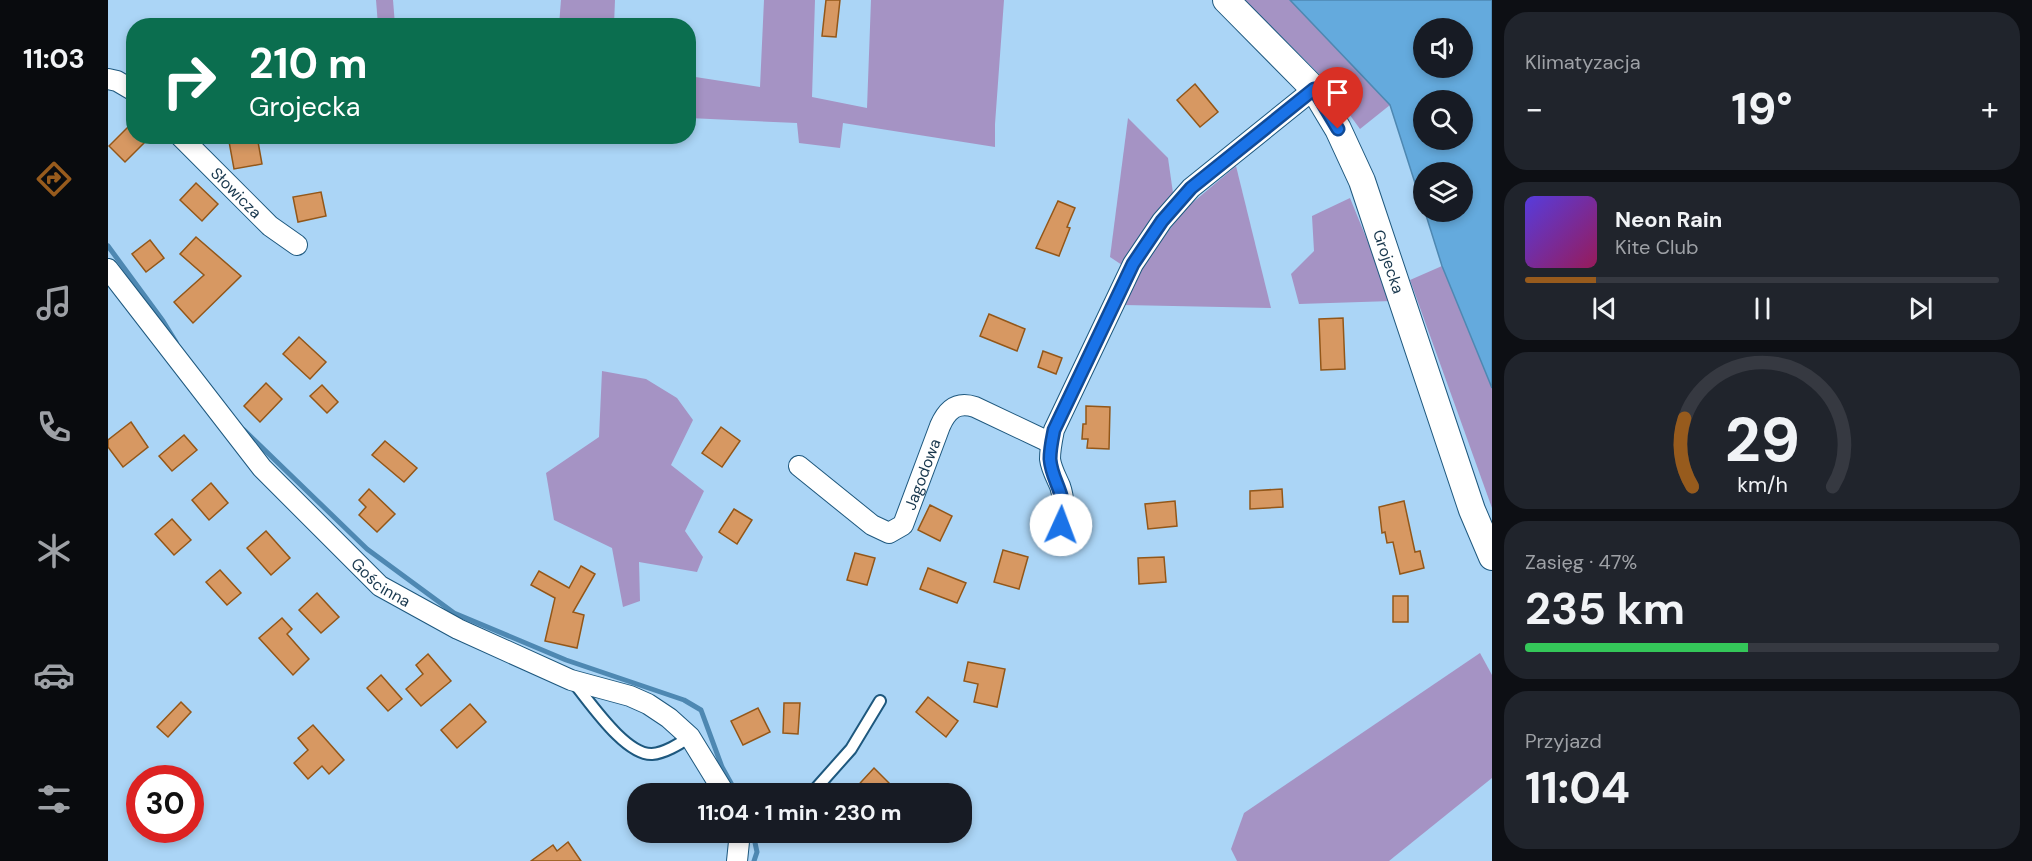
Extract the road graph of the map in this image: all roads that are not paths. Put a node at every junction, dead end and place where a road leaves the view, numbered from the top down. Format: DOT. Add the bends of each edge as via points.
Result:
graph roads {
  1 [pos="1226,0"];
  2 [pos="108,79"];
  3 [pos="126,87"];
  4 [pos="1314,89"];
  5 [pos="188,144"];
  6 [pos="297,244"];
  7 [pos="108,269"];
  8 [pos="1051,443"];
  9 [pos="799,466"];
  10 [pos="1053,541"];
  11 [pos="1492,556"];
  12 [pos="571,680"];
  13 [pos="880,700"];
  14 [pos="690,737"];
  15 [pos="718,783"];
  16 [pos="821,783"];
  17 [pos="739,843"];
  18 [pos="737,861"];
  1 -- 4 [label="street, Grojecka"];
  2 -- 3 [label="street"];
  4 -- 8 [label="street" via="1191,188 1162,221 1133,264 1060,415"];
  4 -- 11 [label="street, Grojecka" via="1362,181 1472,510"];
  5 -- 6 [label="street, Słowicza" via="270,226"];
  7 -- 12 [label="street, Gościnna" via="262,468 380,586 458,629"];
  8 -- 9 [label="street, Jagodowa" via="967,404 952,408 944,416 903,525 889,532 872,525"];
  8 -- 10 [label="street" via="1052,465 1063,506 1061,525"];
  12 -- 14 [label="street, Gościnna" via="639,700 669,718"];
  12 -- 14 [label="lane" via="632,748 652,754"];
  13 -- 16 [label="lane" via="850,749"];
  14 -- 15 [label="street, Gościnna"];
  17 -- 18 [label="street"];
}
